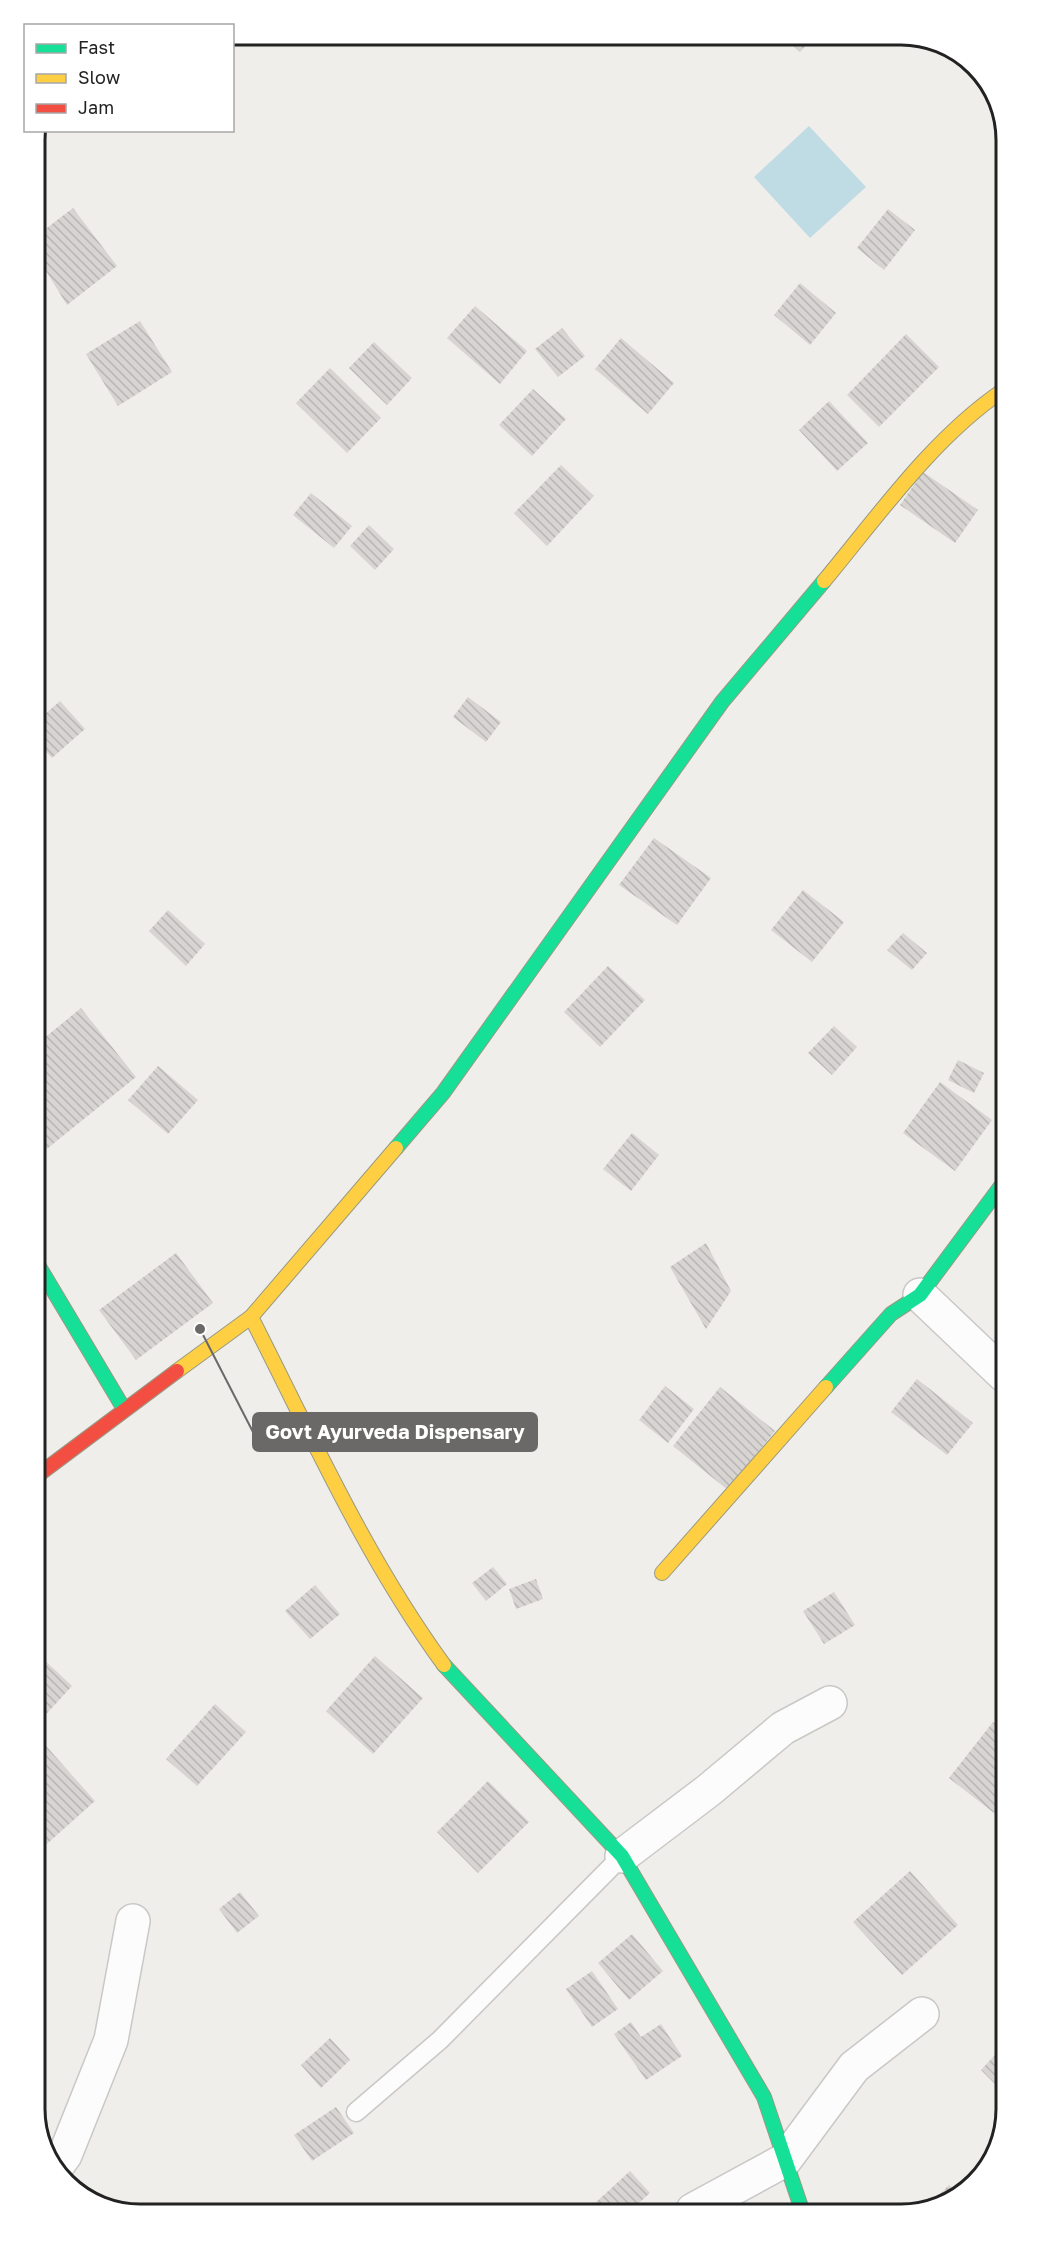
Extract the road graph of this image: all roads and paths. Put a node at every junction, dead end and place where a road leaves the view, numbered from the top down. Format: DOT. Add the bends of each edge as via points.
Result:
graph roads {
  1 [pos="996,395"];
  2 [pos="996,1193"];
  3 [pos="45,1277"];
  4 [pos="920,1295"];
  5 [pos="251,1317"];
  6 [pos="996,1367"];
  7 [pos="124,1409"];
  8 [pos="45,1470"];
  9 [pos="662,1573"];
  10 [pos="830,1703"];
  11 [pos="622,1856"];
  12 [pos="133,1921"];
  13 [pos="922,2014"];
  14 [pos="356,2112"];
  15 [pos="785,2160"];
  16 [pos="61,2161"];
  17 [pos="704,2204"];
  18 [pos="800,2204"];
  1 -- 5 [label="street" via="933,451 722,702 443,1093"];
  2 -- 4 [label="street"];
  3 -- 7 [label="street"];
  4 -- 6 [label="street"];
  4 -- 9 [label="street" via="891,1314"];
  5 -- 7 [label="street"];
  5 -- 11 [label="street" via="366,1544 412,1621 445,1666"];
  7 -- 8 [label="street"];
  10 -- 11 [label="street" via="783,1728"];
  11 -- 14 [label="lane" via="440,2040"];
  11 -- 15 [label="street" via="764,2097"];
  12 -- 16 [label="street" via="111,2040"];
  13 -- 15 [label="street" via="854,2067"];
  15 -- 17 [label="street"];
  15 -- 18 [label="street"];
}
